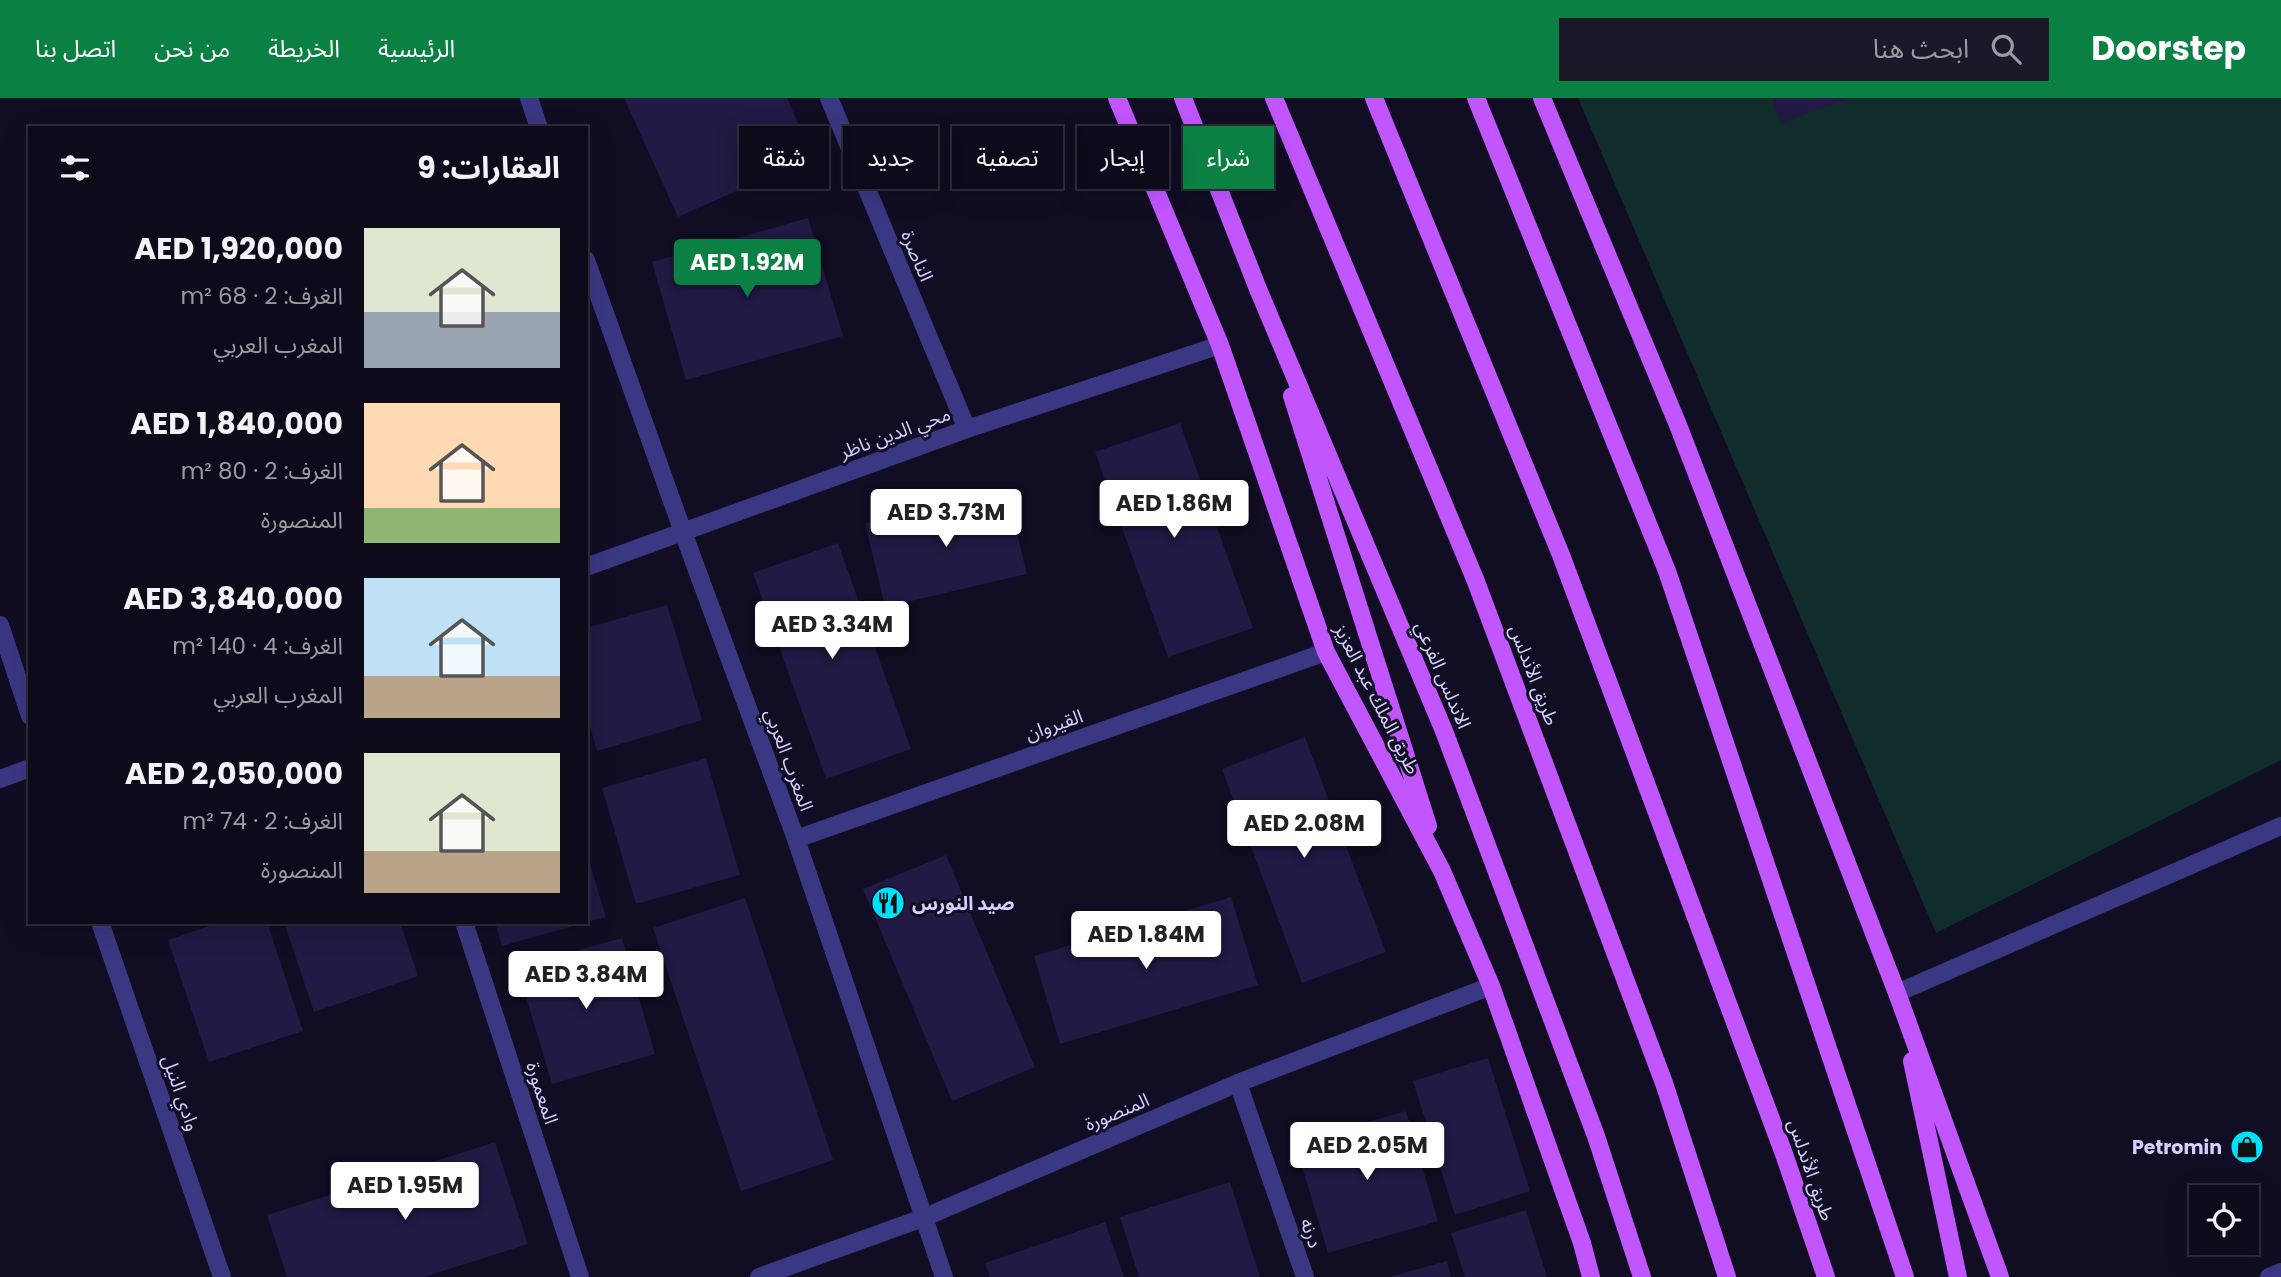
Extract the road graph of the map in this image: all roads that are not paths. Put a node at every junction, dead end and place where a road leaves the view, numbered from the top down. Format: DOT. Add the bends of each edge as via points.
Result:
graph roads {
  1 [pos="529,98"];
  2 [pos="828,98"];
  3 [pos="1117,98"];
  4 [pos="1183,98"];
  5 [pos="1274,98"];
  6 [pos="1374,98"];
  7 [pos="1476,98"];
  8 [pos="1542,98"];
  9 [pos="538,126"];
  10 [pos="588,266"];
  11 [pos="1258,289"];
  12 [pos="1220,345"];
  13 [pos="967,429"];
  14 [pos="682,533"];
  15 [pos="588,566"];
  16 [pos="0,625"];
  17 [pos="1326,652"];
  18 [pos="28,710"];
  19 [pos="28,769"];
  20 [pos="0,779"];
  21 [pos="2281,827"];
  22 [pos="796,839"];
  23 [pos="1442,871"];
  24 [pos="101,924"];
  25 [pos="465,924"];
  26 [pos="1491,986"];
  27 [pos="1897,993"];
  28 [pos="1237,1083"];
  29 [pos="923,1218"];
  30 [pos="1582,1243"];
  31 [pos="2281,1272"];
  32 [pos="222,1277"];
  33 [pos="580,1277"];
  34 [pos="759,1277"];
  35 [pos="944,1277"];
  36 [pos="1305,1277"];
  37 [pos="1591,1277"];
  38 [pos="1596,1277"];
  39 [pos="1642,1277"];
  40 [pos="1727,1277"];
  41 [pos="1826,1277"];
  42 [pos="1905,1277"];
  43 [pos="1958,1277"];
  44 [pos="2000,1277"];
  45 [pos="2269,1277"];
  1 -- 9 [label="street"];
  2 -- 13 [label="street, الناصرة"];
  3 -- 12 [label="main road, طريق الملك عبد العزيز"];
  4 -- 11 [label="main road, الاندلس الفرعي"];
  5 -- 40 [label="main road, طريق الأندلس" via="1475,579 1664,1083"];
  6 -- 41 [label="main road, طريق الأندلس" via="1561,555"];
  7 -- 42 [label="main road" via="1667,571"];
  8 -- 27 [label="main road" via="1678,425"];
  10 -- 14 [label="street, المغرب العربي"];
  11 -- 23 [label="main road"];
  11 -- 39 [label="main road, الاندلس الفرعي" via="1444,731 1596,1136"];
  12 -- 13 [label="street, محي الدين ناظر"];
  12 -- 17 [label="main road, طريق الملك عبد العزيز"];
  13 -- 14 [label="street, محي الدين ناظر"];
  14 -- 15 [label="street, محي الدين ناظر"];
  14 -- 22 [label="street, المغرب العربي"];
  16 -- 18 [label="street"];
  17 -- 22 [label="street, القيروان"];
  17 -- 23 [label="main road, طريق الملك عبد العزيز"];
  19 -- 20 [label="street"];
  21 -- 27 [label="street"];
  22 -- 29 [label="street, المغرب العربي"];
  23 -- 26 [label="main road, طريق الملك عبد العزيز"];
  24 -- 32 [label="street, وادي النيل"];
  25 -- 33 [label="street, المعمورة"];
  26 -- 28 [label="street, المنصورة"];
  26 -- 30 [label="main road, طريق الملك عبد العزيز"];
  27 -- 43 [label="main road"];
  27 -- 44 [label="main road"];
  28 -- 29 [label="street, المنصورة"];
  28 -- 36 [label="street, درنه"];
  29 -- 34 [label="street, المنصورة"];
  29 -- 35 [label="street, المغرب العربي"];
  30 -- 37 [label="main road, طريق الملك عبد العزيز"];
  30 -- 38 [label="main road"];
  31 -- 45 [label="street"];
}
